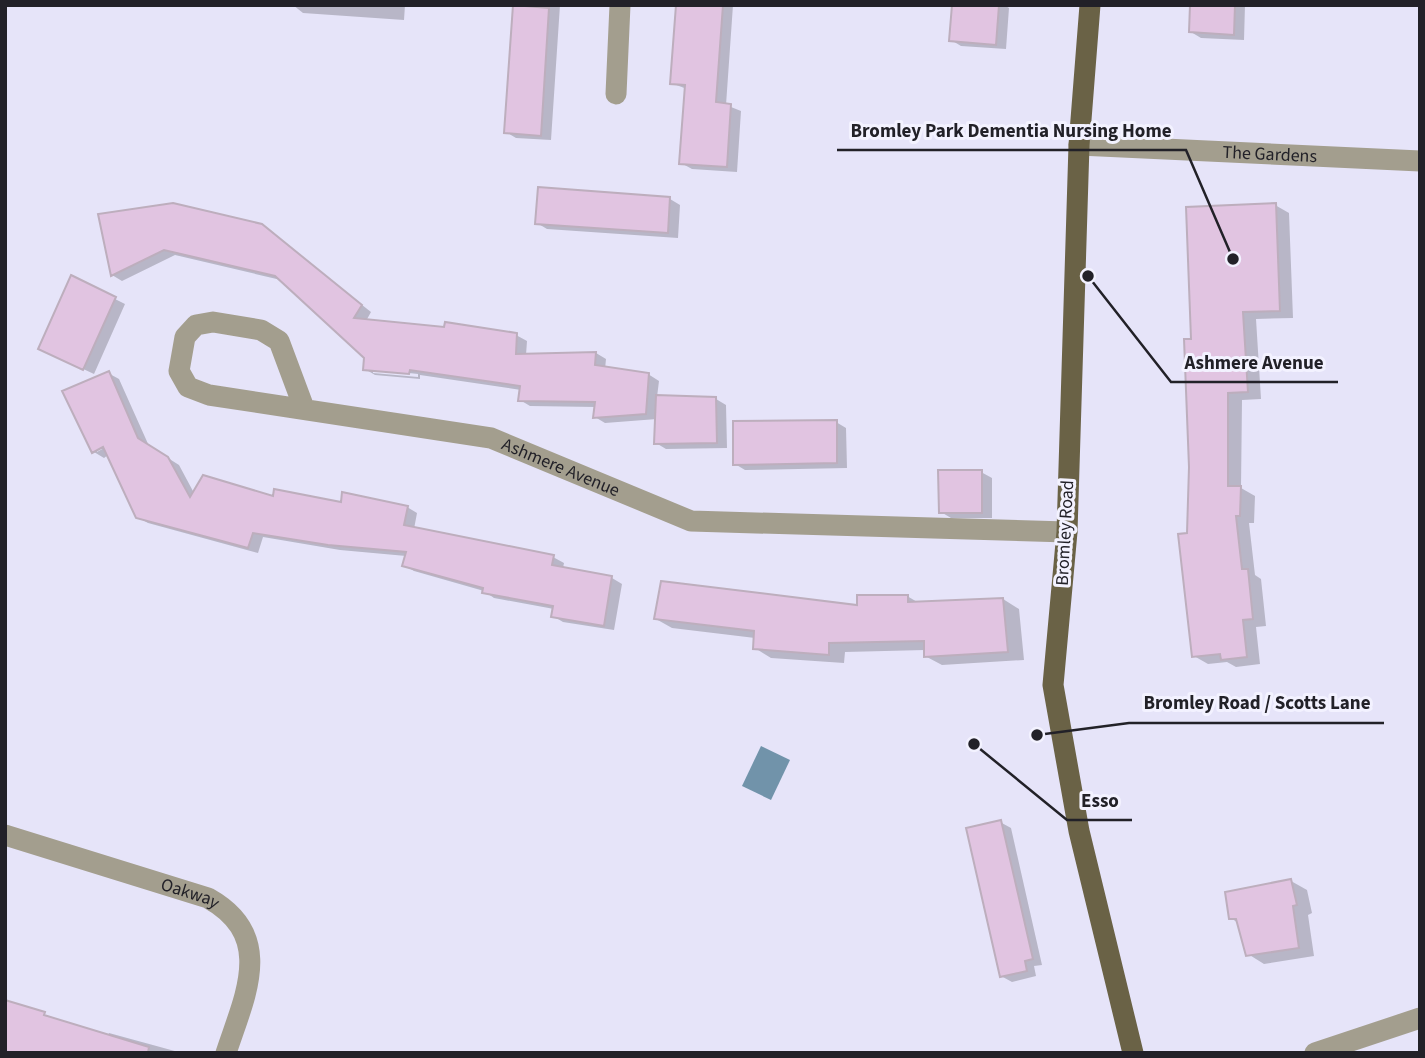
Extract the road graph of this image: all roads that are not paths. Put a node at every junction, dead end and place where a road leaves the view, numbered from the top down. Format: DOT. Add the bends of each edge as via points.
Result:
graph roads {
  1 [pos="620,5"];
  2 [pos="1090,5"];
  3 [pos="616,94"];
  4 [pos="1079,145"];
  5 [pos="1420,161"];
  6 [pos="304,408"];
  7 [pos="1067,532"];
  8 [pos="5,835"];
  9 [pos="1420,1018"];
  10 [pos="226,1053"];
  11 [pos="1133,1053"];
  12 [pos="1315,1053"];
  1 -- 3 [label="street"];
  2 -- 4 [label="main road, Bromley Road"];
  4 -- 5 [label="street, The Gardens"];
  4 -- 7 [label="main road, Bromley Road"];
  6 -- 6 [label="street, Ashmere Avenue" via="279,341 261,330 213,322 196,325 185,337 179,370 188,387 209,395"];
  6 -- 7 [label="street, Ashmere Avenue" via="491,438 691,522"];
  7 -- 11 [label="main road, Bromley Road" via="1054,685 1079,831"];
  8 -- 10 [label="street, Oakway" via="208,898 229,910 244,932 251,954 250,980"];
  9 -- 12 [label="street"];
}
